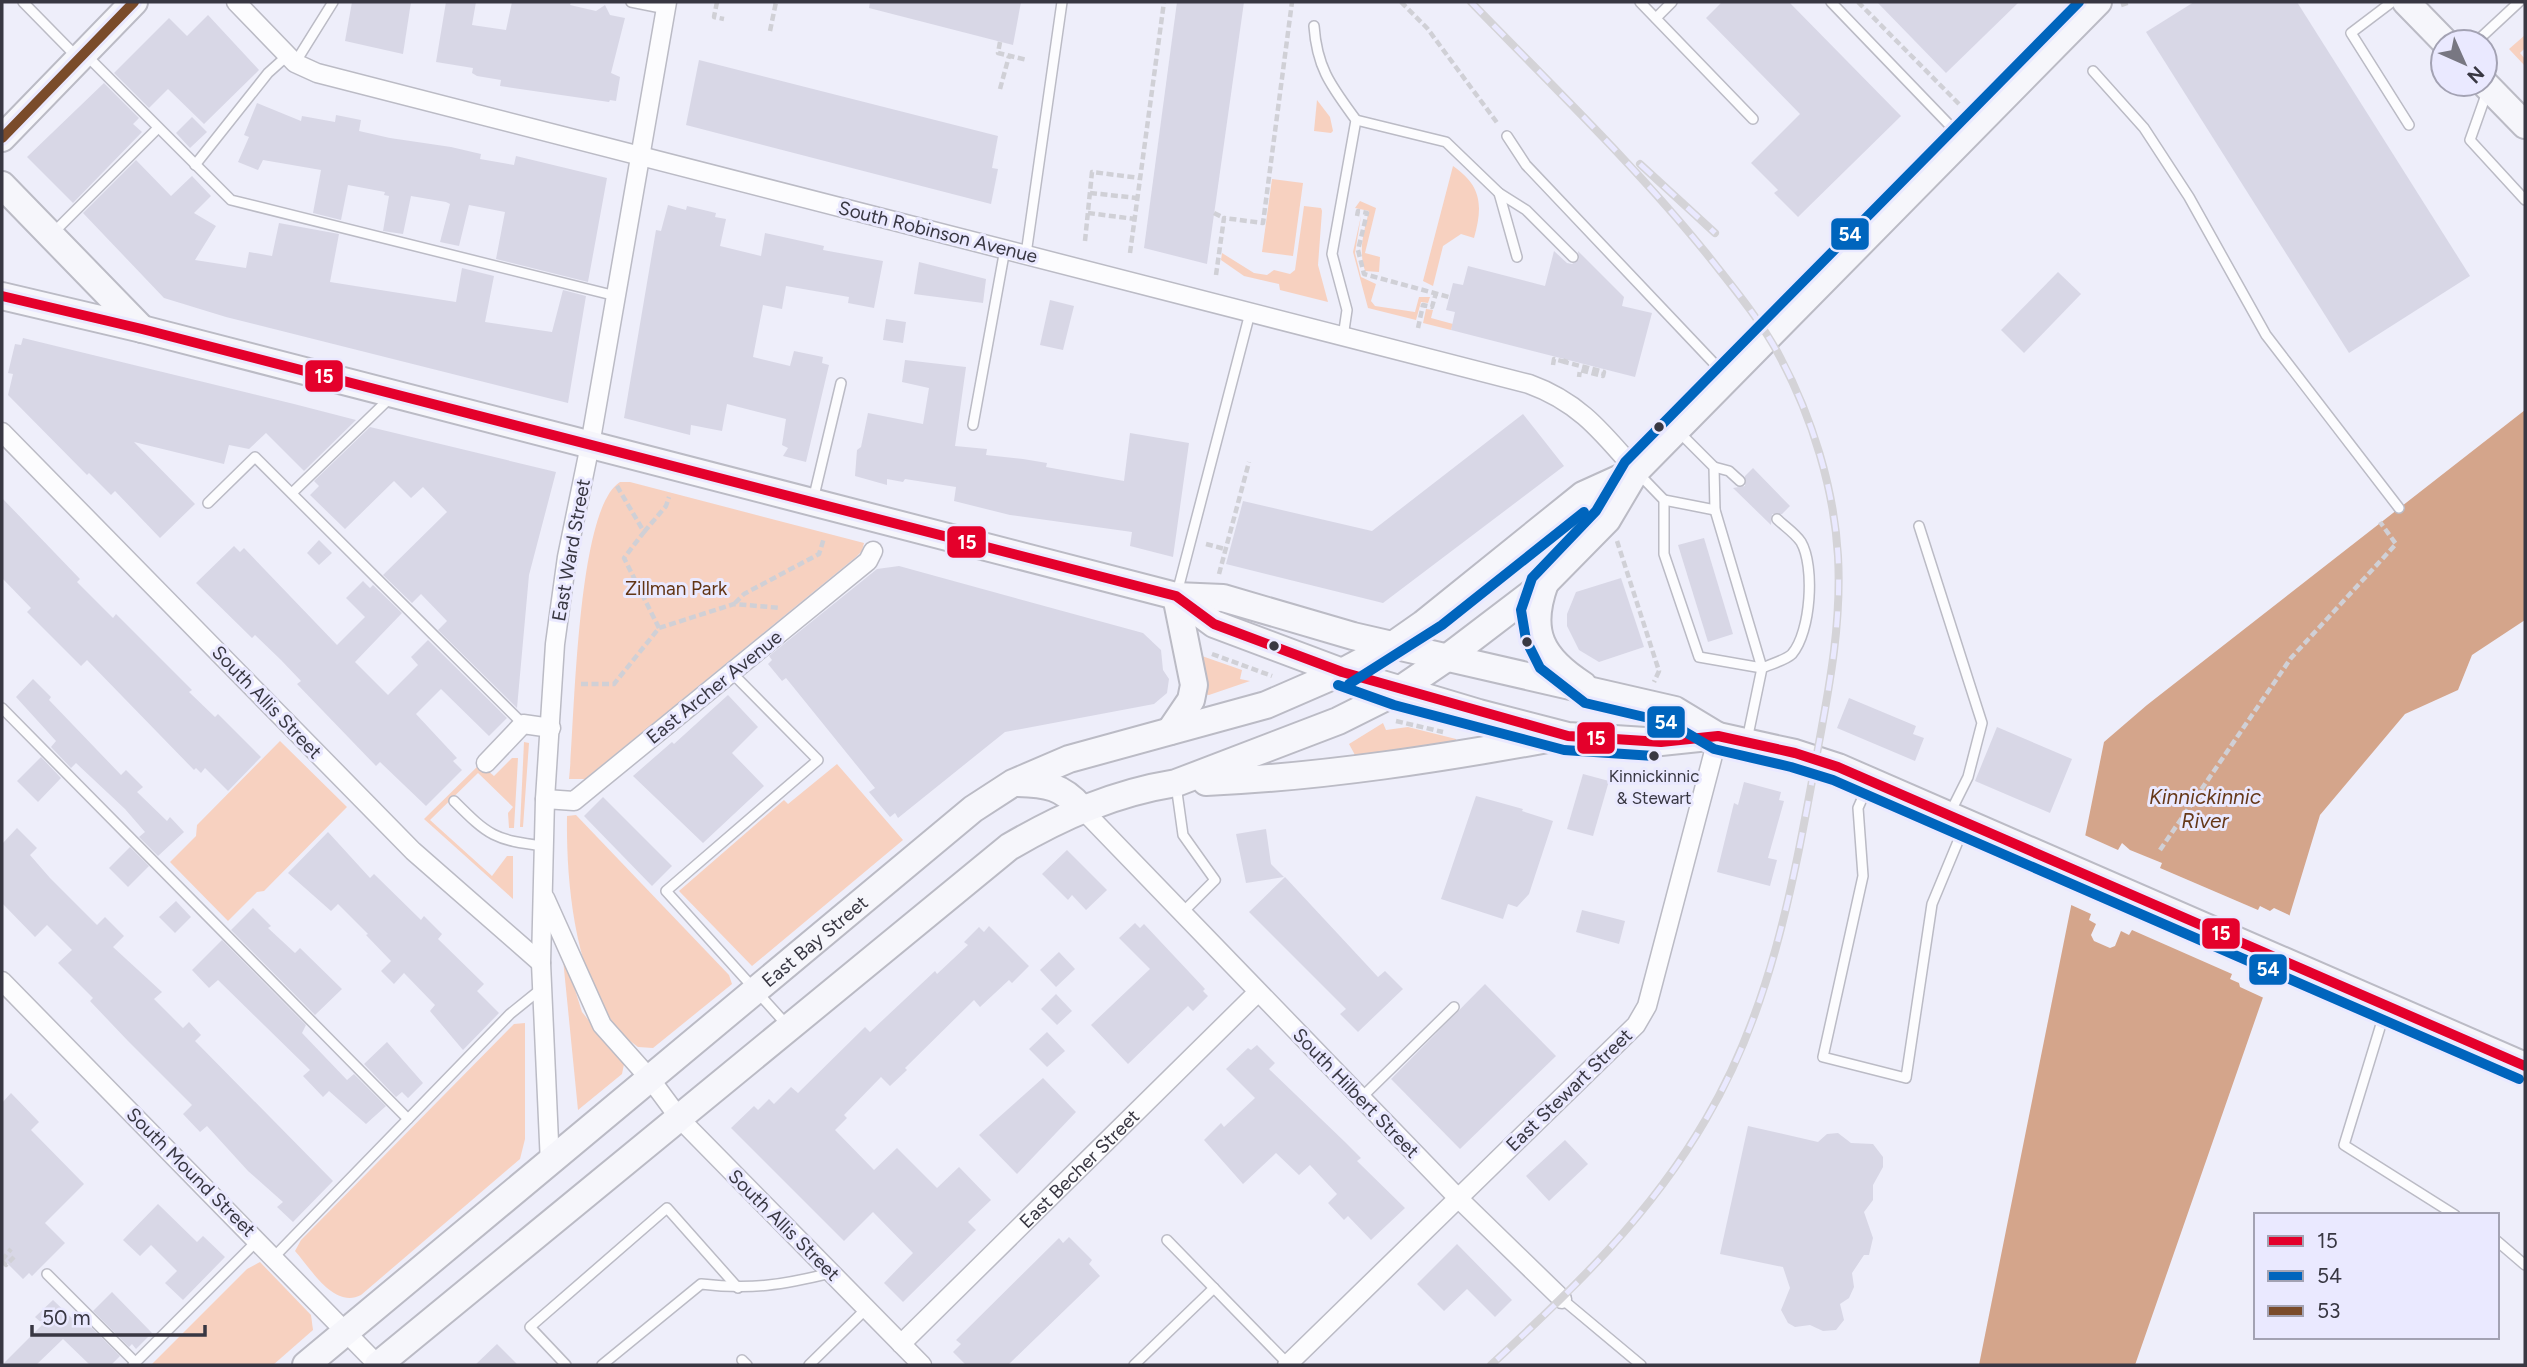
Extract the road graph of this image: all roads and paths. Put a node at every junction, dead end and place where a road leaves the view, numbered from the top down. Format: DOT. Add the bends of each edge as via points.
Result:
graph roads {
  1 [pos="23,2"];
  2 [pos="134,2"];
  3 [pos="236,2"];
  4 [pos="332,2"];
  5 [pos="631,2"];
  6 [pos="717,2"];
  7 [pos="776,2"];
  8 [pos="1062,2"];
  9 [pos="1164,2"];
  10 [pos="1292,2"];
  11 [pos="1401,2"];
  12 [pos="1640,2"];
  13 [pos="1672,2"];
  14 [pos="1831,2"];
  15 [pos="1858,2"];
  16 [pos="2118,2"];
  17 [pos="2392,2"];
  18 [pos="2406,2"];
  19 [pos="2519,2"];
  20 [pos="666,5"];
  21 [pos="2092,9"];
  22 [pos="1656,18"];
  23 [pos="724,19"];
  24 [pos="1314,26"];
  25 [pos="2431,28"];
  26 [pos="2491,28"];
  27 [pos="770,31"];
  28 [pos="1000,42"];
  29 [pos="81,56"];
  30 [pos="1009,56"];
  31 [pos="292,59"];
  32 [pos="1027,60"];
  33 [pos="2093,71"];
  34 [pos="1000,89"];
  35 [pos="2483,98"];
  36 [pos="2499,98"];
  37 [pos="1754,119"];
  38 [pos="1356,120"];
  39 [pos="2409,125"];
  40 [pos="2525,125"];
  41 [pos="158,128"];
  42 [pos="1972,132"];
  43 [pos="1507,136"];
  44 [pos="2,138"];
  45 [pos="640,154"];
  46 [pos="195,164"];
  47 [pos="1140,178"];
  48 [pos="2,185"];
  49 [pos="1090,192"];
  50 [pos="1499,193"];
  51 [pos="1137,198"];
  52 [pos="2525,200"];
  53 [pos="1088,212"];
  54 [pos="1214,214"];
  55 [pos="1224,218"];
  56 [pos="1135,219"];
  57 [pos="1355,222"];
  58 [pos="51,236"];
  59 [pos="1086,241"];
  60 [pos="1005,249"];
  61 [pos="1129,253"];
  62 [pos="1027,254"];
  63 [pos="1517,257"];
  64 [pos="1573,257"];
  65 [pos="1216,275"];
  66 [pos="1436,293"];
  67 [pos="2,296"];
  68 [pos="616,296"];
  69 [pos="1450,297"];
  70 [pos="1250,313"];
  71 [pos="1418,328"];
  72 [pos="142,329"];
  73 [pos="1343,337"];
  74 [pos="1553,365"];
  75 [pos="1579,377"];
  76 [pos="1729,378"];
  77 [pos="841,383"];
  78 [pos="394,394"];
  79 [pos="973,425"];
  80 [pos="1676,429"];
  81 [pos="2,432"];
  82 [pos="590,445"];
  83 [pos="1248,462"];
  84 [pos="1714,467"];
  85 [pos="1636,471"];
  86 [pos="1740,481"];
  87 [pos="617,486"];
  88 [pos="292,494"];
  89 [pos="669,497"];
  90 [pos="1664,500"];
  91 [pos="812,502"];
  92 [pos="208,503"];
  93 [pos="2399,508"];
  94 [pos="1715,510"];
  95 [pos="1777,519"];
  96 [pos="2380,522"];
  97 [pos="1919,526"];
  98 [pos="644,532"];
  99 [pos="824,538"];
  100 [pos="1617,540"];
  101 [pos="1192,541"];
  102 [pos="1225,549"];
  103 [pos="873,551"];
  104 [pos="1219,574"];
  105 [pos="1545,583"];
  106 [pos="1176,596"];
  107 [pos="734,604"];
  108 [pos="801,616"];
  109 [pos="659,628"];
  110 [pos="1393,645"];
  111 [pos="1200,649"];
  112 [pos="1448,657"];
  113 [pos="1762,668"];
  114 [pos="1342,672"];
  115 [pos="732,673"];
  116 [pos="1273,676"];
  117 [pos="580,684"];
  118 [pos="1653,685"];
  119 [pos="1590,690"];
  120 [pos="1398,691"];
  121 [pos="2,708"];
  122 [pos="1396,721"];
  123 [pos="523,724"];
  124 [pos="551,728"];
  125 [pos="1170,731"];
  126 [pos="1449,734"];
  127 [pos="1568,736"];
  128 [pos="1718,736"];
  129 [pos="1747,743"];
  130 [pos="486,762"];
  131 [pos="1870,781"];
  132 [pos="1013,782"];
  133 [pos="1176,783"];
  134 [pos="545,799"];
  135 [pos="454,801"];
  136 [pos="1081,808"];
  137 [pos="1958,818"];
  138 [pos="544,846"];
  139 [pos="2160,850"];
  140 [pos="544,895"];
  141 [pos="1182,913"];
  142 [pos="541,962"];
  143 [pos="543,988"];
  144 [pos="5,990"];
  145 [pos="756,991"];
  146 [pos="1258,992"];
  147 [pos="1454,1006"];
  148 [pos="2387,1006"];
  149 [pos="790,1028"];
  150 [pos="2525,1066"];
  151 [pos="651,1080"];
  152 [pos="1361,1098"];
  153 [pos="408,1119"];
  154 [pos="680,1119"];
  155 [pos="550,1164"];
  156 [pos="1458,1198"];
  157 [pos="579,1199"];
  158 [pos="2452,1213"];
  159 [pos="258,1240"];
  160 [pos="1167,1240"];
  161 [pos="2499,1243"];
  162 [pos="11,1249"];
  163 [pos="14,1257"];
  164 [pos="274,1257"];
  165 [pos="2,1261"];
  166 [pos="2525,1265"];
  167 [pos="831,1273"];
  168 [pos="47,1274"];
  169 [pos="738,1288"];
  170 [pos="1213,1288"];
  171 [pos="1562,1299"];
  172 [pos="866,1309"];
  173 [pos="346,1332"];
  174 [pos="901,1344"];
  175 [pos="134,1364"];
  176 [pos="306,1365"];
  177 [pos="378,1365"];
  178 [pos="566,1365"];
  179 [pos="602,1365"];
  180 [pos="809,1365"];
  181 [pos="922,1365"];
  182 [pos="1134,1365"];
  183 [pos="1288,1365"];
  184 [pos="1641,1365"];
  1 -- 29 [label="lane"];
  2 -- 29 [label="main road"];
  3 -- 31 [label="street, South Robinson Avenue"];
  4 -- 31 [label="lane"];
  5 -- 20 [label="lane"];
  6 -- 23 [label="path" via="714,17"];
  7 -- 27 [label="path"];
  8 -- 62 [label="lane"];
  9 -- 47 [label="path"];
  10 -- 55 [label="path" via="1264,223"];
  11 -- 43 [label="path" via="1453,60"];
  12 -- 22 [label="lane"];
  13 -- 22 [label="lane"];
  14 -- 42 [label="lane"];
  15 -- 42 [label="path"];
  16 -- 21 [label="main road" via="2110,9"];
  17 -- 39 [label="lane" via="2351,33"];
  18 -- 25 [label="main road"];
  19 -- 26 [label="lane"];
  20 -- 45 [label="street, East Ward Street"];
  21 -- 42 [label="main road"];
  22 -- 37 [label="lane"];
  24 -- 38 [label="lane" via="1316,55 1326,78"];
  28 -- 30 [label="path" via="998,52"];
  29 -- 41 [label="lane"];
  29 -- 44 [label="main road"];
  30 -- 32 [label="path"];
  30 -- 34 [label="path"];
  31 -- 45 [label="street, South Robinson Avenue" via="317,73 353,83"];
  31 -- 46 [label="lane" via="268,73"];
  33 -- 93 [label="lane" via="2144,128 2189,197 2266,335"];
  35 -- 52 [label="lane" via="2470,141"];
  36 -- 40 [label="main road"];
  38 -- 50 [label="lane" via="1446,142"];
  38 -- 73 [label="lane" via="1332,254 1347,310"];
  41 -- 46 [label="lane"];
  41 -- 58 [label="lane"];
  42 -- 76 [label="main road"];
  43 -- 76 [label="lane" via="1527,165"];
  45 -- 60 [label="street, South Robinson Avenue"];
  45 -- 68 [label="street, East Ward Street"];
  46 -- 68 [label="lane" via="231,201"];
  47 -- 49 [label="path" via="1091,172"];
  47 -- 51 [label="path"];
  48 -- 58 [label="main road"];
  49 -- 51 [label="path"];
  49 -- 53 [label="path"];
  50 -- 63 [label="lane"];
  50 -- 64 [label="lane" via="1527,210"];
  51 -- 56 [label="path"];
  53 -- 56 [label="path"];
  53 -- 59 [label="path"];
  54 -- 55 [label="path"];
  55 -- 65 [label="path"];
  56 -- 61 [label="path"];
  57 -- 66 [label="path" via="1358,211 1367,213 1358,250 1364,274"];
  58 -- 72 [label="main road"];
  60 -- 62 [label="street, South Robinson Avenue"];
  60 -- 79 [label="lane"];
  62 -- 70 [label="street, South Robinson Avenue"];
  66 -- 69 [label="path"];
  66 -- 71 [label="path" via="1432,307 1423,305"];
  67 -- 72 [label="main road"];
  68 -- 82 [label="street, East Ward Street"];
  70 -- 73 [label="street, South Robinson Avenue"];
  70 -- 101 [label="lane"];
  72 -- 78 [label="main road"];
  73 -- 85 [label="street, South Robinson Avenue" via="1552,393 1587,416"];
  74 -- 75 [label="path" via="1554,359 1604,372 1603,376 1580,370"];
  76 -- 80 [label="main road"];
  77 -- 91 [label="lane"];
  78 -- 82 [label="main road"];
  78 -- 88 [label="lane"];
  80 -- 84 [label="lane"];
  80 -- 85 [label="main road"];
  81 -- 142 [label="street, South Allis Street" via="413,851"];
  82 -- 91 [label="main road"];
  82 -- 124 [label="street, East Ward Street" via="565,569"];
  83 -- 102 [label="path"];
  84 -- 86 [label="lane" via="1729,471"];
  84 -- 94 [label="lane"];
  85 -- 90 [label="lane"];
  85 -- 105 [label="main road" via="1607,520"];
  85 -- 110 [label="main road" via="1583,495"];
  87 -- 98 [label="path"];
  88 -- 92 [label="lane" via="255,457"];
  88 -- 123 [label="lane"];
  89 -- 98 [label="path"];
  90 -- 94 [label="lane"];
  90 -- 113 [label="lane" via="1664,554 1699,657"];
  91 -- 106 [label="main road"];
  94 -- 113 [label="lane"];
  95 -- 113 [label="lane" via="1800,541 1808,559 1808,609 1791,655"];
  96 -- 139 [label="path" via="2396,544 2291,658"];
  97 -- 137 [label="lane" via="1982,723"];
  98 -- 109 [label="path" via="624,558"];
  99 -- 107 [label="path" via="819,554 744,594"];
  100 -- 118 [label="path" via="1659,671"];
  101 -- 102 [label="path"];
  101 -- 106 [label="lane"];
  102 -- 104 [label="path"];
  103 -- 108 [label="street, East Archer Avenue" via="868,561"];
  105 -- 112 [label="main road"];
  105 -- 119 [label="main road" via="1535,608 1539,636 1552,660"];
  106 -- 110 [label="main road" via="1223,598"];
  106 -- 114 [label="main road" via="1214,624"];
  106 -- 125 [label="main road" via="1194,685 1191,700"];
  107 -- 108 [label="path" via="789,609"];
  107 -- 109 [label="path"];
  108 -- 115 [label="street, East Archer Avenue"];
  109 -- 117 [label="path" via="614,684"];
  110 -- 112 [label="main road"];
  110 -- 114 [label="main road, East Bay Street"];
  111 -- 116 [label="path"];
  112 -- 119 [label="main road"];
  112 -- 120 [label="main road"];
  113 -- 129 [label="lane"];
  114 -- 120 [label="main road"];
  114 -- 125 [label="main road, East Bay Street" via="1266,705"];
  115 -- 134 [label="street, East Archer Avenue" via="575,801"];
  115 -- 145 [label="lane" via="818,760 666,891"];
  119 -- 128 [label="main road" via="1675,710"];
  120 -- 127 [label="main road"];
  120 -- 133 [label="main road" via="1338,722"];
  121 -- 153 [label="lane"];
  122 -- 126 [label="path"];
  123 -- 124 [label="street"];
  123 -- 130 [label="street"];
  124 -- 134 [label="street, East Ward Street"];
  125 -- 132 [label="main road, East Bay Street" via="1069,759"];
  127 -- 128 [label="main road" via="1661,742"];
  127 -- 133 [label="main road" via="1254,780"];
  128 -- 129 [label="main road"];
  128 -- 156 [label="street, East Stewart Street" via="1647,1006 1636,1025"];
  129 -- 131 [label="main road" via="1795,753"];
  131 -- 137 [label="main road"];
  131 -- 137 [label="lane" via="1858,807 1863,876 1823,1057 1906,1078 1932,904"];
  132 -- 136 [label="main road" via="1049,784 1066,792"];
  132 -- 145 [label="main road, East Bay Street" via="940,836"];
  133 -- 136 [label="main road"];
  133 -- 141 [label="lane" via="1183,835 1214,880"];
  134 -- 138 [label="street, East Ward Street"];
  135 -- 138 [label="lane" via="501,841"];
  136 -- 141 [label="street, South Hilbert Street"];
  136 -- 149 [label="main road" via="1009,847"];
  137 -- 148 [label="main road"];
  138 -- 140 [label="street, East Ward Street"];
  140 -- 142 [label="street, East Ward Street"];
  140 -- 151 [label="street, East Ward Street" via="603,1025"];
  141 -- 146 [label="street, South Hilbert Street"];
  142 -- 143 [label="street, East Ward Street"];
  143 -- 153 [label="lane" via="510,1014"];
  143 -- 155 [label="street, East Ward Street"];
  144 -- 159 [label="street, South Mound Street"];
  145 -- 149 [label="lane"];
  145 -- 151 [label="main road, East Bay Street"];
  146 -- 152 [label="street, South Hilbert Street"];
  146 -- 174 [label="street, East Becher Street"];
  147 -- 152 [label="lane"];
  148 -- 150 [label="main road"];
  148 -- 158 [label="lane" via="2344,1145"];
  149 -- 154 [label="main road"];
  151 -- 154 [label="street, South Allis Street"];
  151 -- 155 [label="main road, East Bay Street"];
  152 -- 156 [label="street, South Hilbert Street"];
  153 -- 164 [label="lane"];
  154 -- 157 [label="main road"];
  154 -- 167 [label="street, South Allis Street"];
  155 -- 157 [label="main road"];
  155 -- 173 [label="main road, East Bay Street"];
  156 -- 171 [label="street, South Hilbert Street"];
  156 -- 183 [label="street, East Stewart Street"];
  157 -- 177 [label="main road"];
  159 -- 164 [label="street, South Mound Street"];
  159 -- 175 [label="lane"];
  160 -- 170 [label="lane"];
  161 -- 166 [label="lane"];
  162 -- 165 [label="path"];
  163 -- 165 [label="path" via="6,1265"];
  164 -- 173 [label="street, South Mound Street"];
  167 -- 169 [label="lane" via="779,1286"];
  167 -- 172 [label="street, South Allis Street"];
  168 -- 175 [label="lane"];
  169 -- 178 [label="lane" via="667,1208 530,1327"];
  169 -- 179 [label="lane" via="701,1284"];
  170 -- 182 [label="lane"];
  170 -- 183 [label="lane"];
  171 -- 184 [label="lane, South Hilbert Street"];
  172 -- 174 [label="street, South Allis Street"];
  172 -- 180 [label="lane"];
  173 -- 176 [label="main road, East Bay Street"];
  173 -- 177 [label="street, South Mound Street"];
  174 -- 181 [label="street, South Allis Street"];
}
